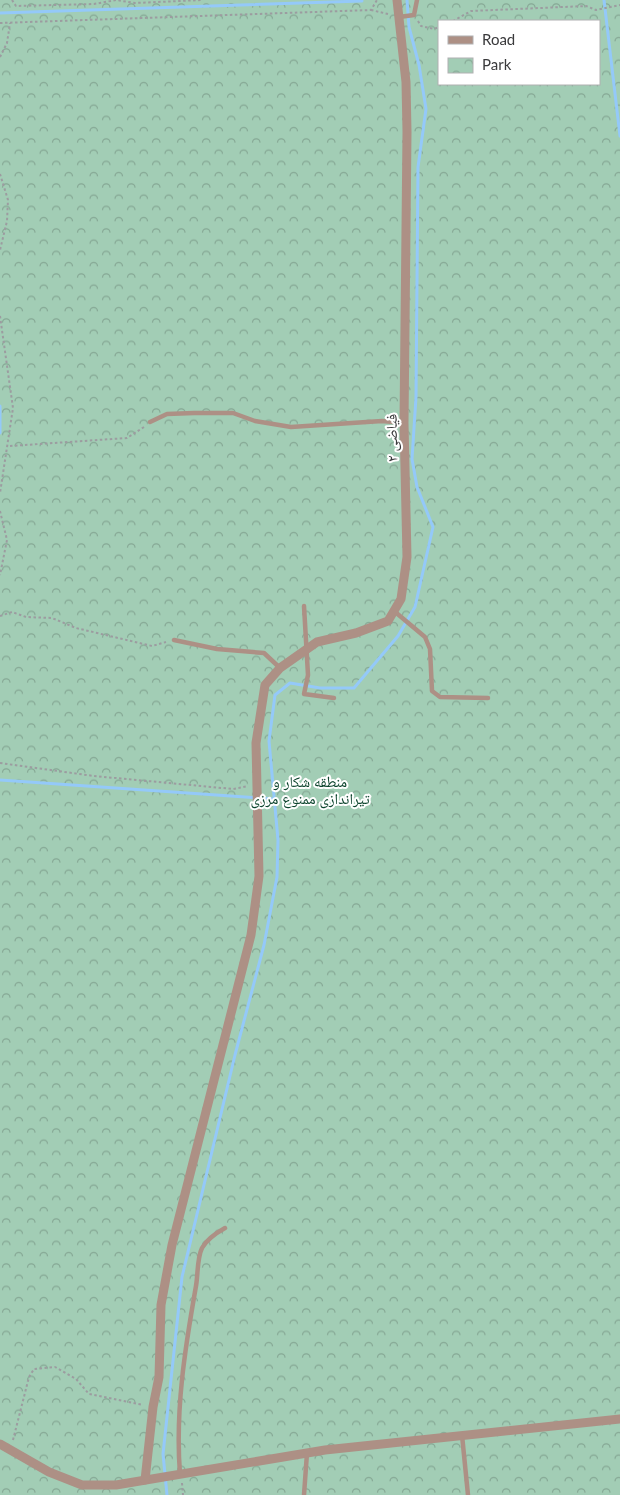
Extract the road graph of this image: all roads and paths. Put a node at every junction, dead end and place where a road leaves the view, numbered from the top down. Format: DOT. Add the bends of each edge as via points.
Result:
graph roads {
  1 [pos="12,0"];
  2 [pos="202,0"];
  3 [pos="377,0"];
  4 [pos="397,0"];
  5 [pos="417,0"];
  6 [pos="620,5"];
  7 [pos="371,10"];
  8 [pos="412,15"];
  9 [pos="400,16"];
  10 [pos="455,20"];
  11 [pos="0,23"];
  12 [pos="10,23"];
  13 [pos="438,27"];
  14 [pos="0,57"];
  15 [pos="0,174"];
  16 [pos="0,250"];
  17 [pos="0,316"];
  18 [pos="150,422"];
  19 [pos="404,423"];
  20 [pos="9,446"];
  21 [pos="0,493"];
  22 [pos="0,511"];
  23 [pos="0,575"];
  24 [pos="304,606"];
  25 [pos="394,611"];
  26 [pos="0,616"];
  27 [pos="174,640"];
  28 [pos="306,650"];
  29 [pos="280,668"];
  30 [pos="334,698"];
  31 [pos="488,698"];
  32 [pos="0,762"];
  33 [pos="256,789"];
  34 [pos="225,1228"];
  35 [pos="153,1407"];
  36 [pos="620,1419"];
  37 [pos="462,1435"];
  38 [pos="0,1444"];
  39 [pos="10,1450"];
  40 [pos="307,1453"];
  41 [pos="177,1476"];
  42 [pos="149,1480"];
  43 [pos="304,1495"];
  44 [pos="468,1495"];
  1 -- 2 [label="path" via="16,6 116,0 135,3"];
  3 -- 7 [label="path"];
  4 -- 9 [label="street, فیاضی ۲"];
  5 -- 8 [label="lane"];
  6 -- 10 [label="path" via="596,10 586,6 471,11"];
  7 -- 9 [label="path"];
  7 -- 12 [label="path"];
  8 -- 9 [label="lane"];
  8 -- 13 [label="path" via="421,26"];
  9 -- 19 [label="street, فیاضی ۲" via="407,124"];
  11 -- 12 [label="path"];
  12 -- 14 [label="path" via="8,43"];
  15 -- 16 [label="path" via="8,200"];
  17 -- 20 [label="path" via="13,408"];
  18 -- 19 [label="lane" via="167,414 194,412 232,413 291,427 382,421"];
  18 -- 20 [label="path" via="128,438"];
  19 -- 25 [label="street, فیاضی ۲" via="407,557 401,599"];
  20 -- 21 [label="path"];
  22 -- 23 [label="path" via="6,540"];
  24 -- 28 [label="lane"];
  25 -- 28 [label="street" via="388,621 317,642"];
  25 -- 31 [label="lane" via="425,637 430,649 432,691 440,697"];
  26 -- 27 [label="path" via="12,612 26,617 52,618 76,628 152,646"];
  27 -- 29 [label="lane" via="217,649 264,653"];
  28 -- 29 [label="street"];
  28 -- 30 [label="lane" via="304,694"];
  29 -- 33 [label="street" via="265,685 260,706"];
  32 -- 33 [label="path" via="94,776"];
  33 -- 35 [label="street" via="259,876 251,935 172,1246 160,1305 159,1378"];
  34 -- 41 [label="lane" via="214,1234 202,1249 180,1400"];
  35 -- 39 [label="path" via="89,1394 76,1380 55,1367 34,1369 29,1377"];
  35 -- 42 [label="street"];
  36 -- 37 [label="street"];
  37 -- 40 [label="street"];
  37 -- 44 [label="lane"];
  38 -- 39 [label="street"];
  39 -- 42 [label="street" via="48,1472 82,1486"];
  40 -- 41 [label="street"];
  40 -- 43 [label="lane"];
  41 -- 42 [label="street"];
}
